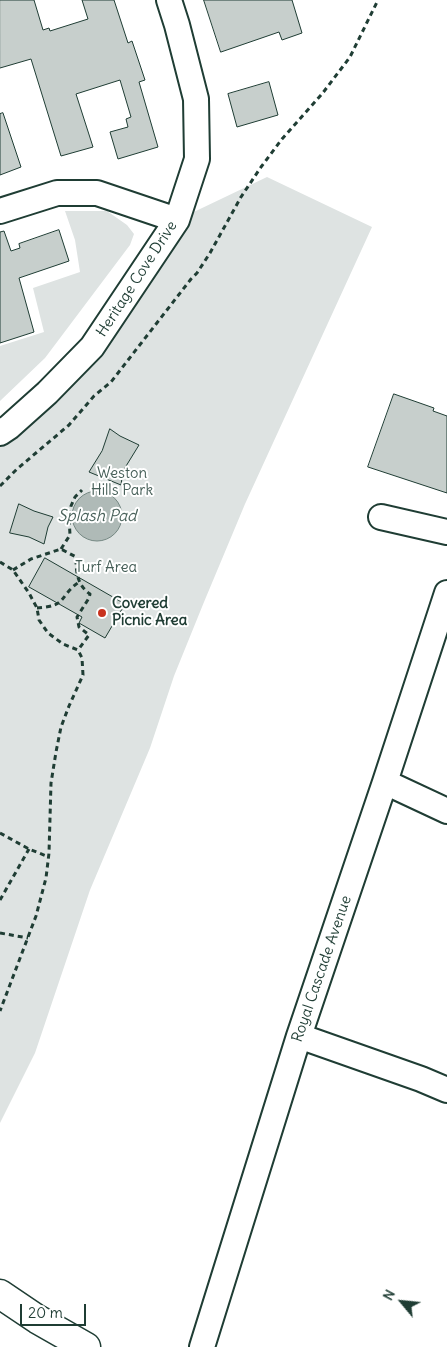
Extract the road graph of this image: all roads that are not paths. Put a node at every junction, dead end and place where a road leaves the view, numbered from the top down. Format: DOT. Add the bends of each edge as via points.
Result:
graph roads {
  1 [pos="168,0"];
  2 [pos="0,211"];
  3 [pos="177,220"];
  4 [pos="0,433"];
  5 [pos="381,517"];
  6 [pos="447,532"];
  7 [pos="447,593"];
  8 [pos="385,782"];
  9 [pos="447,811"];
  10 [pos="299,1036"];
  11 [pos="447,1090"];
  12 [pos="0,1294"];
  13 [pos="86,1347"];
  14 [pos="202,1347"];
  1 -- 3 [label="street, Heritage Cove Drive" via="196,100 197,159"];
  2 -- 3 [label="street" via="57,193 97,193"];
  3 -- 4 [label="street, Heritage Cove Drive" via="92,347 47,393"];
  5 -- 6 [label="street"];
  7 -- 8 [label="street, Royal Cascade Avenue"];
  8 -- 9 [label="street"];
  8 -- 10 [label="street, Royal Cascade Avenue"];
  10 -- 11 [label="street"];
  10 -- 14 [label="street, Royal Cascade Avenue"];
  12 -- 13 [label="street"];
}
